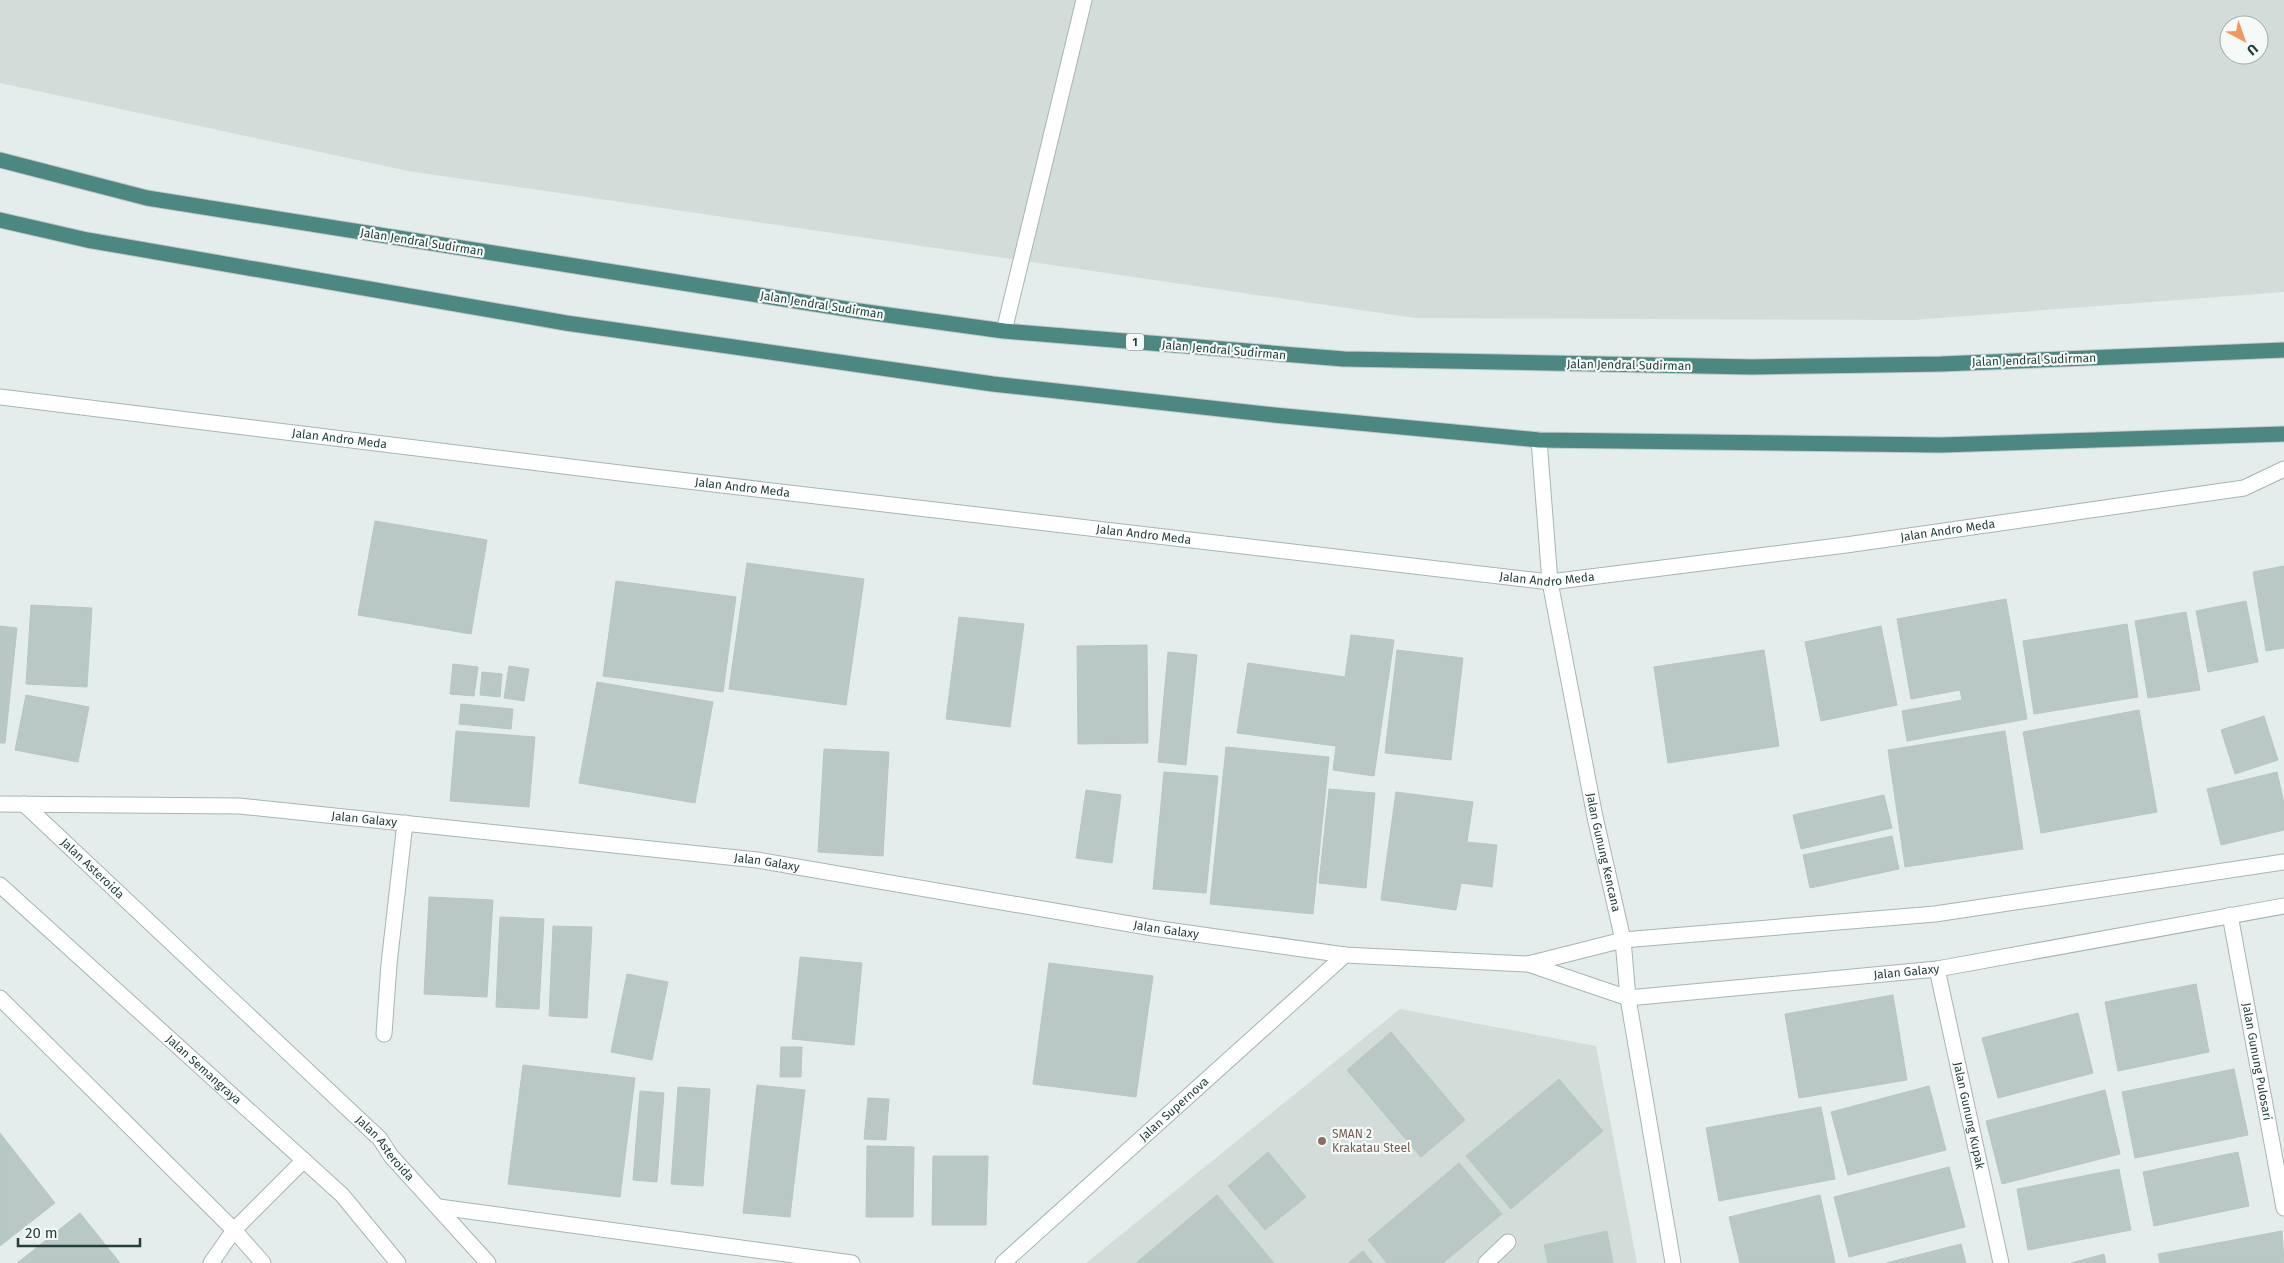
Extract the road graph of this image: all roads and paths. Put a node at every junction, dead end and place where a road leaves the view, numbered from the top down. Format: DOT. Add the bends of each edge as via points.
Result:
graph roads {
  1 [pos="1084,0"];
  2 [pos="0,160"];
  3 [pos="0,220"];
  4 [pos="1004,331"];
  5 [pos="2284,350"];
  6 [pos="0,397"];
  7 [pos="2284,434"];
  8 [pos="1539,440"];
  9 [pos="2284,469"];
  10 [pos="1550,582"];
  11 [pos="0,804"];
  12 [pos="24,804"];
  13 [pos="405,823"];
  14 [pos="2284,862"];
  15 [pos="0,885"];
  16 [pos="2284,906"];
  17 [pos="2230,915"];
  18 [pos="1623,940"];
  19 [pos="1345,955"];
  20 [pos="1528,964"];
  21 [pos="1937,969"];
  22 [pos="0,998"];
  23 [pos="1628,998"];
  24 [pos="384,1034"];
  25 [pos="304,1160"];
  26 [pos="439,1207"];
  27 [pos="2284,1208"];
  28 [pos="234,1230"];
  29 [pos="1508,1242"];
  30 [pos="212,1263"];
  31 [pos="263,1263"];
  32 [pos="398,1263"];
  33 [pos="488,1263"];
  34 [pos="852,1263"];
  35 [pos="1003,1263"];
  36 [pos="1486,1263"];
  37 [pos="1673,1263"];
  38 [pos="2001,1263"];
  1 -- 4 [label="street"];
  2 -- 4 [label="highway, Jalan Jendral Sudirman / 1" via="147,198 849,310"];
  3 -- 8 [label="highway" via="86,240 585,326 993,384"];
  4 -- 5 [label="highway, Jalan Jendral Sudirman / 1" via="1344,359 1752,367 1941,364"];
  6 -- 10 [label="street, Jalan Andro Meda"];
  7 -- 8 [label="highway" via="1941,445"];
  8 -- 10 [label="street, Jalan Gunung Kencana"];
  9 -- 10 [label="street, Jalan Andro Meda" via="2244,488 1846,545"];
  10 -- 18 [label="street, Jalan Gunung Kencana" via="1595,817"];
  11 -- 12 [label="street, Jalan Galaxy"];
  12 -- 13 [label="street, Jalan Galaxy" via="239,806"];
  12 -- 26 [label="street, Jalan Asteroida" via="380,1139 391,1156"];
  13 -- 19 [label="street, Jalan Galaxy" via="757,860 1153,928"];
  13 -- 24 [label="street"];
  14 -- 18 [label="street, Jalan Galaxy" via="1935,914"];
  15 -- 25 [label="street, Jalan Semangraya"];
  16 -- 17 [label="street, Jalan Galaxy"];
  17 -- 21 [label="street, Jalan Galaxy"];
  17 -- 27 [label="street, Jalan Gunung Pulosari"];
  18 -- 20 [label="street, Jalan Galaxy"];
  18 -- 23 [label="street, Jalan Gunung Kencana"];
  19 -- 20 [label="street, Jalan Galaxy"];
  19 -- 35 [label="street, Jalan Supernova"];
  20 -- 23 [label="street, Jalan Galaxy"];
  21 -- 23 [label="street, Jalan Galaxy"];
  21 -- 38 [label="street, Jalan Gunung Kupak"];
  22 -- 28 [label="street"];
  23 -- 37 [label="street, Jalan Gunung Kencana"];
  25 -- 28 [label="street"];
  25 -- 32 [label="street, Jalan Semangraya" via="342,1195"];
  26 -- 33 [label="street"];
  26 -- 34 [label="street"];
  28 -- 30 [label="street"];
  28 -- 31 [label="street"];
  29 -- 36 [label="street"];
}
